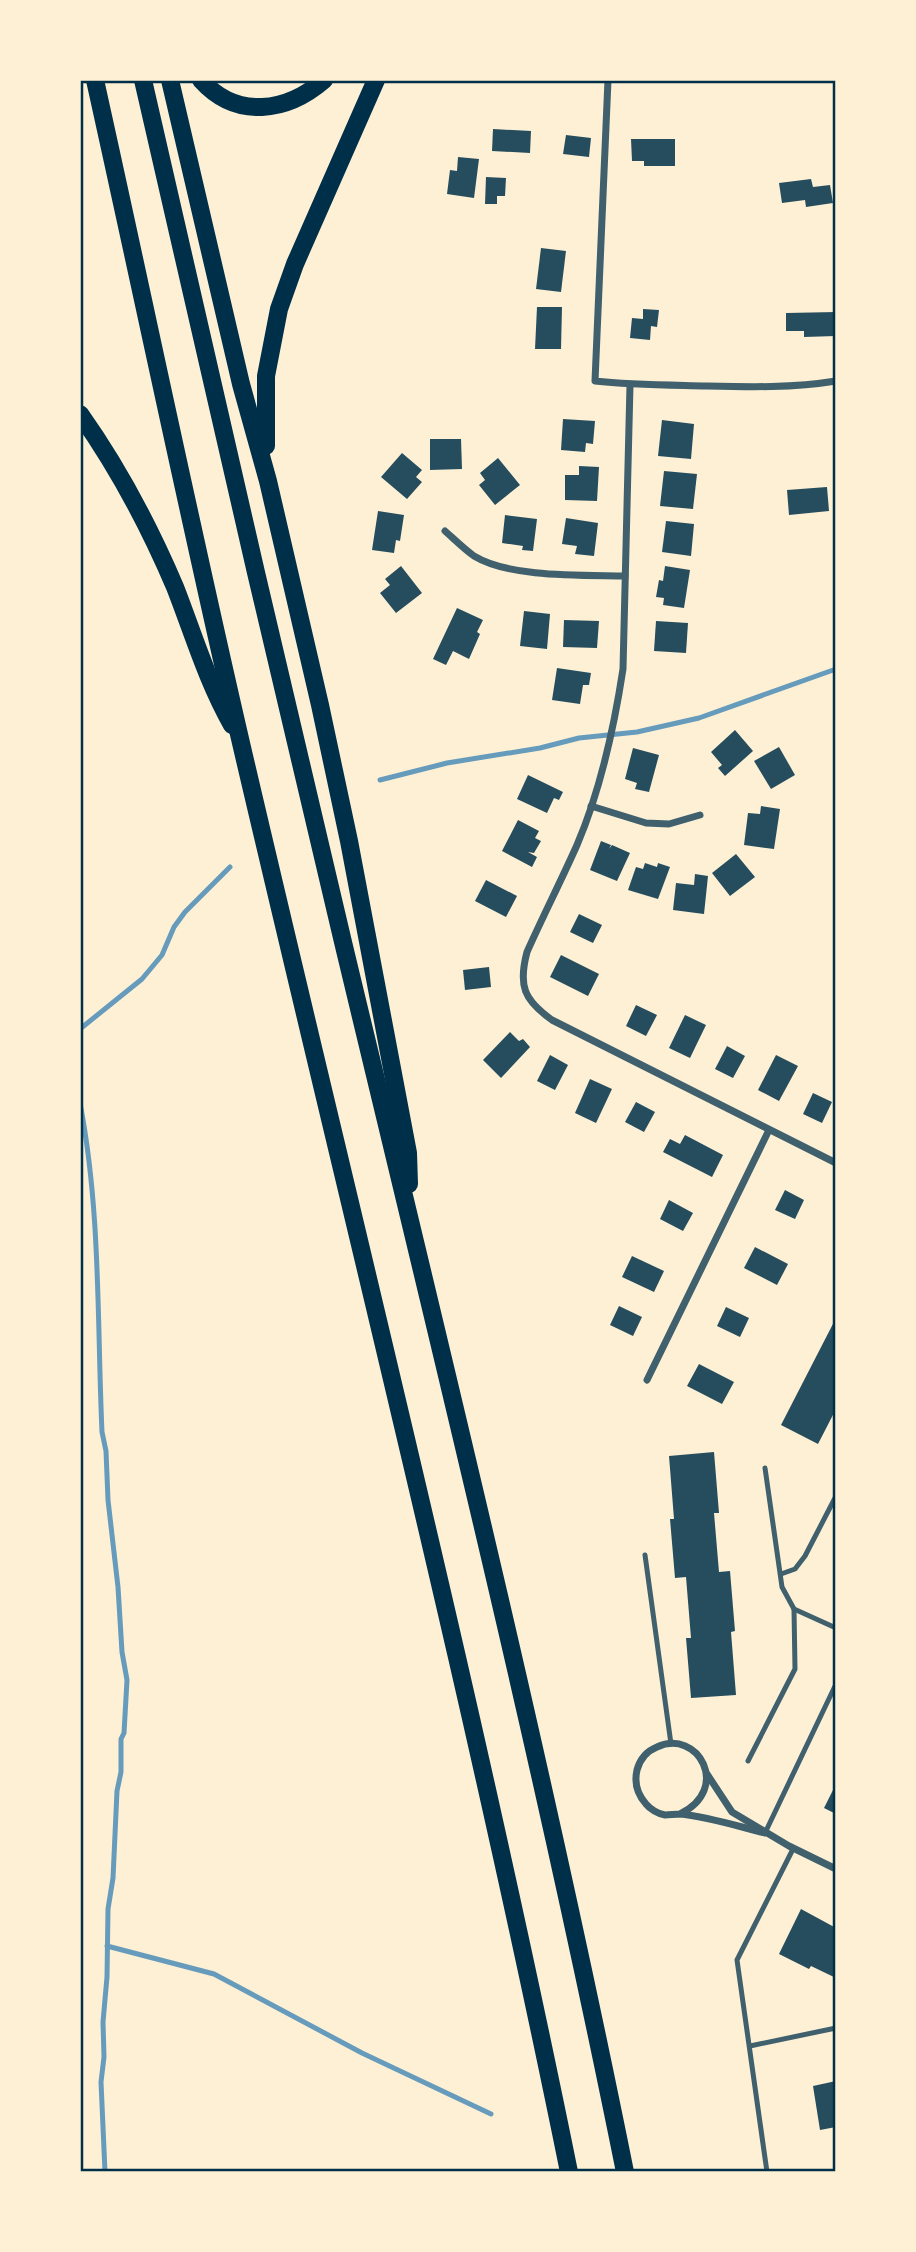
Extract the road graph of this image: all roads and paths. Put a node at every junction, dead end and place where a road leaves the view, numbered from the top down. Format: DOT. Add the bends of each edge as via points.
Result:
graph roads {
  1 [pos="95,80"];
  2 [pos="143,80"];
  3 [pos="170,80"];
  4 [pos="201,80"];
  5 [pos="324,80"];
  6 [pos="376,80"];
  7 [pos="608,80"];
  8 [pos="835,381"];
  9 [pos="630,385"];
  10 [pos="80,414"];
  11 [pos="268,481"];
  12 [pos="445,531"];
  13 [pos="625,576"];
  14 [pos="241,741"];
  15 [pos="591,806"];
  16 [pos="700,815"];
  17 [pos="769,1129"];
  18 [pos="835,1163"];
  19 [pos="410,1212"];
  20 [pos="647,1380"];
  21 [pos="765,1468"];
  22 [pos="835,1496"];
  23 [pos="645,1555"];
  24 [pos="780,1574"];
  25 [pos="794,1609"];
  26 [pos="835,1628"];
  27 [pos="835,1684"];
  28 [pos="671,1744"];
  29 [pos="748,1761"];
  30 [pos="706,1773"];
  31 [pos="680,1814"];
  32 [pos="765,1833"];
  33 [pos="793,1849"];
  34 [pos="835,1869"];
  35 [pos="835,2028"];
  36 [pos="750,2046"];
  37 [pos="569,2172"];
  38 [pos="625,2172"];
  39 [pos="766,2172"];
  1 -- 14 [label="highway"];
  2 -- 19 [label="highway" via="311,809"];
  3 -- 11 [label="highway"];
  4 -- 5 [label="highway" via="229,101 258,108 288,104"];
  6 -- 11 [label="highway" via="279,309 266,376"];
  7 -- 9 [label="street" via="594,381"];
  8 -- 9 [label="street" via="746,387"];
  9 -- 13 [label="street"];
  10 -- 14 [label="highway" via="141,511 212,687"];
  11 -- 19 [label="highway" via="349,841 408,1153"];
  12 -- 13 [label="street" via="475,556 516,570"];
  13 -- 15 [label="street" via="623,669"];
  14 -- 37 [label="highway" via="337,1140"];
  15 -- 16 [label="street" via="658,824"];
  15 -- 17 [label="street" via="522,970 533,1006 552,1020"];
  17 -- 18 [label="street"];
  17 -- 20 [label="street"];
  19 -- 38 [label="highway" via="577,1940"];
  21 -- 24 [label="lane"];
  22 -- 24 [label="lane" via="805,1556 795,1569"];
  23 -- 28 [label="lane"];
  24 -- 25 [label="lane"];
  25 -- 26 [label="lane"];
  25 -- 29 [label="lane" via="795,1670"];
  27 -- 32 [label="lane"];
  28 -- 30 [label="street" via="694,1751"];
  28 -- 31 [label="street" via="649,1751 639,1763 635,1779 649,1808 664,1815"];
  30 -- 31 [label="street" via="701,1799"];
  30 -- 32 [label="street" via="732,1812"];
  31 -- 32 [label="street"];
  32 -- 33 [label="street"];
  33 -- 34 [label="street"];
  33 -- 36 [label="lane" via="737,1960"];
  35 -- 36 [label="lane"];
  36 -- 39 [label="lane"];
}
